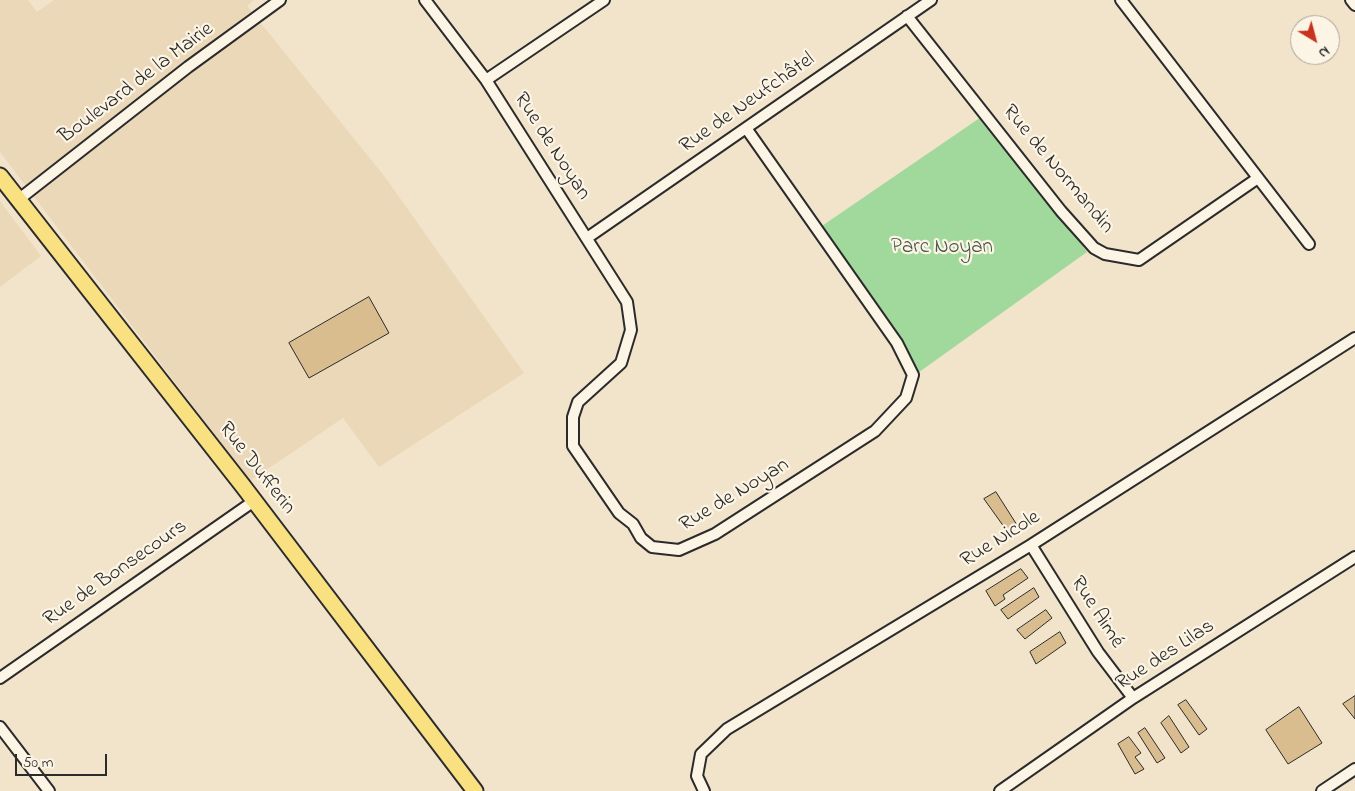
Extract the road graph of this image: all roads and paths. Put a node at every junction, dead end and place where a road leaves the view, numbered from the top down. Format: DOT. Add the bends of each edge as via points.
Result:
graph roads {
  1 [pos="280,0"];
  2 [pos="425,0"];
  3 [pos="604,0"];
  4 [pos="930,0"];
  5 [pos="1121,0"];
  6 [pos="1351,0"];
  7 [pos="1355,5"];
  8 [pos="907,16"];
  9 [pos="486,80"];
  10 [pos="746,128"];
  11 [pos="0,176"];
  12 [pos="1258,178"];
  13 [pos="18,200"];
  14 [pos="587,238"];
  15 [pos="1309,244"];
  16 [pos="1355,338"];
  17 [pos="254,501"];
  18 [pos="1031,545"];
  19 [pos="1355,557"];
  20 [pos="0,678"];
  21 [pos="1134,698"];
  22 [pos="0,727"];
  23 [pos="1355,769"];
  24 [pos="49,791"];
  25 [pos="475,791"];
  26 [pos="704,791"];
  27 [pos="1000,791"];
  28 [pos="1322,791"];
  1 -- 13 [label="street, Boulevard de la Mairie" via="188,67"];
  2 -- 9 [label="street, Rue de Noyan"];
  3 -- 9 [label="street"];
  4 -- 8 [label="street, Rue de Neufchâtel"];
  5 -- 12 [label="street"];
  6 -- 7 [label="street"];
  8 -- 10 [label="street, Rue de Neufchâtel"];
  8 -- 12 [label="street, Rue de Normandin" via="1061,211 1094,248 1105,254 1139,260"];
  9 -- 14 [label="street, Rue de Noyan"];
  10 -- 14 [label="street, Rue de Neufchâtel"];
  10 -- 14 [label="street, Rue de Noyan" via="897,343 913,375 906,398 875,431 715,534 679,550 652,547 641,538 633,524 619,513 573,446 573,417 578,402 621,363 632,330 627,302"];
  11 -- 13 [label="main road, Rue Dufferin"];
  12 -- 15 [label="street"];
  13 -- 17 [label="main road, Rue Dufferin"];
  16 -- 18 [label="street, Rue Nicole"];
  17 -- 20 [label="street, Rue de Bonsecours"];
  17 -- 25 [label="main road, Rue Dufferin"];
  18 -- 21 [label="street, Rue Aimé" via="1098,652"];
  18 -- 26 [label="street, Rue Nicole" via="727,729 701,754 697,776"];
  19 -- 21 [label="street, Rue des Lilas"];
  21 -- 27 [label="street, Rue des Lilas"];
  22 -- 24 [label="street"];
  23 -- 28 [label="street"];
}
